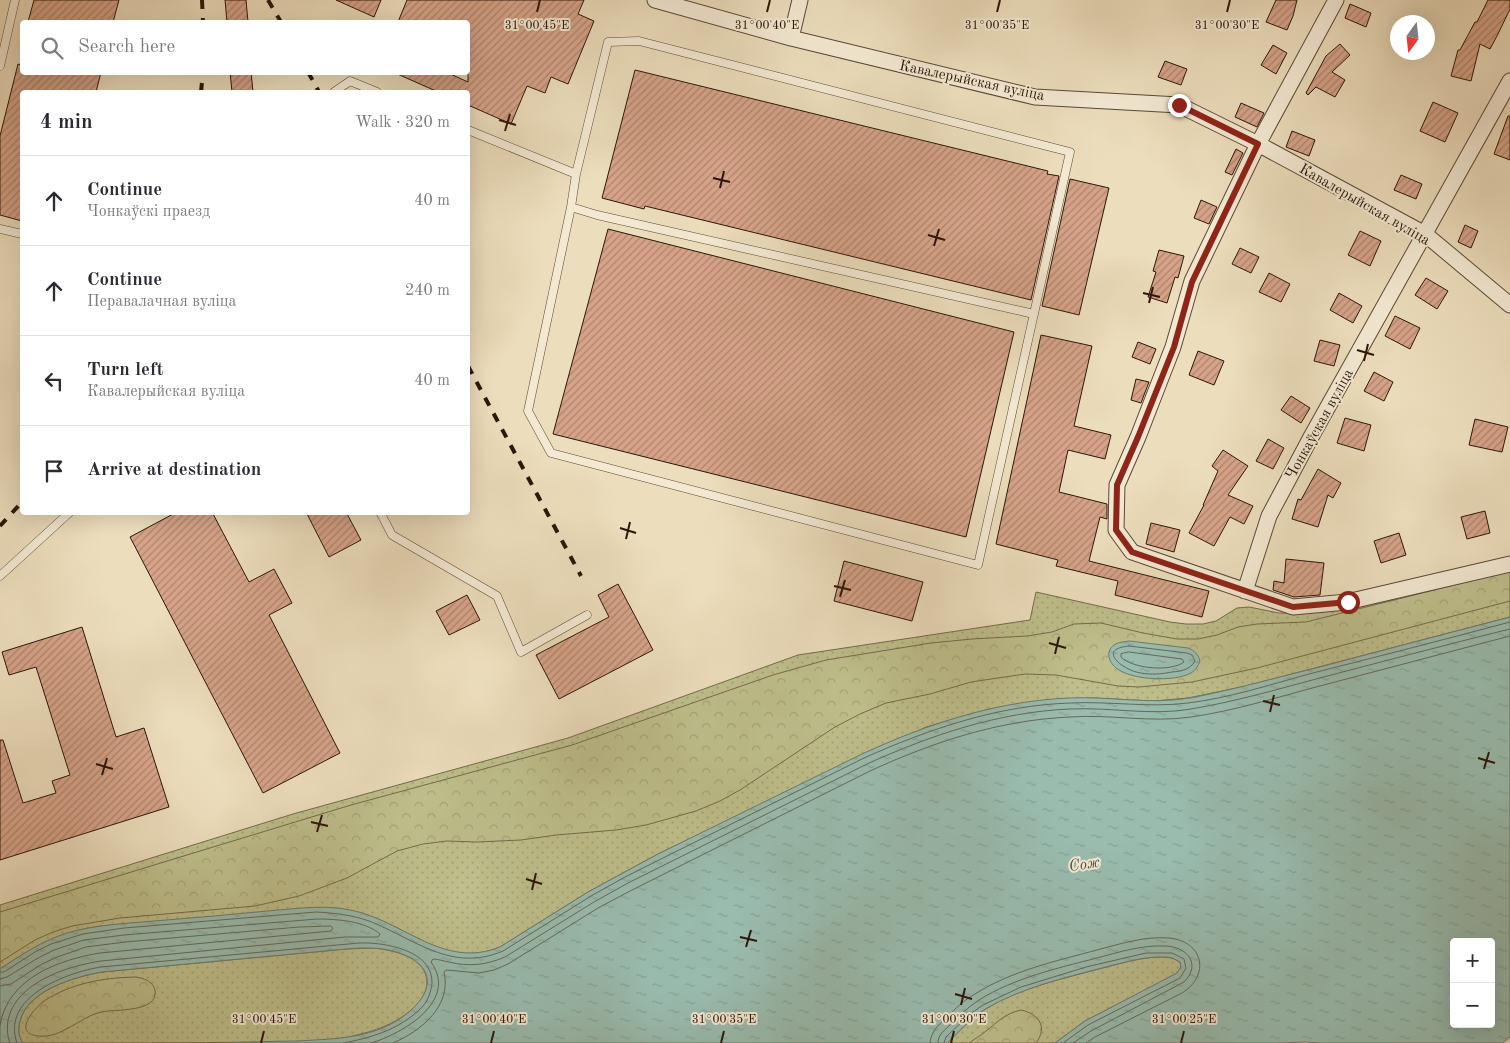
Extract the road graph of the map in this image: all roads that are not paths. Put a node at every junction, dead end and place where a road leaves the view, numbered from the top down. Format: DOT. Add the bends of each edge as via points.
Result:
graph roads {
  1 [pos="15,0"];
  2 [pos="655,0"];
  3 [pos="800,0"];
  4 [pos="1336,0"];
  5 [pos="790,38"];
  6 [pos="0,66"];
  7 [pos="1510,81"];
  8 [pos="337,90"];
  9 [pos="372,90"];
  10 [pos="470,131"];
  11 [pos="1258,144"];
  12 [pos="576,174"];
  13 [pos="572,207"];
  14 [pos="0,229"];
  15 [pos="20,234"];
  16 [pos="1425,234"];
  17 [pos="1510,305"];
  18 [pos="1034,314"];
  19 [pos="67,515"];
  20 [pos="382,515"];
  21 [pos="1510,564"];
  22 [pos="0,576"];
  23 [pos="1245,591"];
  24 [pos="587,615"];
  1 -- 6 [label="lane"];
  2 -- 5 [label="street, Кавалерыйская вуліца"];
  3 -- 5 [label="street"];
  4 -- 11 [label="street"];
  5 -- 11 [label="street, Кавалерыйская вуліца" via="1035,97 1179,105"];
  7 -- 16 [label="street, Чонкаўская вуліца"];
  8 -- 9 [label="lane" via="350,81"];
  10 -- 12 [label="lane"];
  11 -- 16 [label="street, Кавалерыйская вуліца"];
  11 -- 23 [label="street" via="1192,282 1174,347 1117,485 1116,530 1132,552"];
  12 -- 13 [label="lane"];
  12 -- 18 [label="lane" via="608,42 638,41 1070,152"];
  13 -- 18 [label="lane"];
  13 -- 18 [label="lane" via="528,411 551,454 978,565"];
  14 -- 15 [label="lane"];
  16 -- 17 [label="street, Кавалерыйская вуліца"];
  16 -- 23 [label="street, Чонкаўская вуліца" via="1269,516"];
  19 -- 22 [label="lane"];
  20 -- 24 [label="lane" via="392,535 497,596 521,652"];
  21 -- 23 [label="street" via="1348,602 1293,607"];
}
